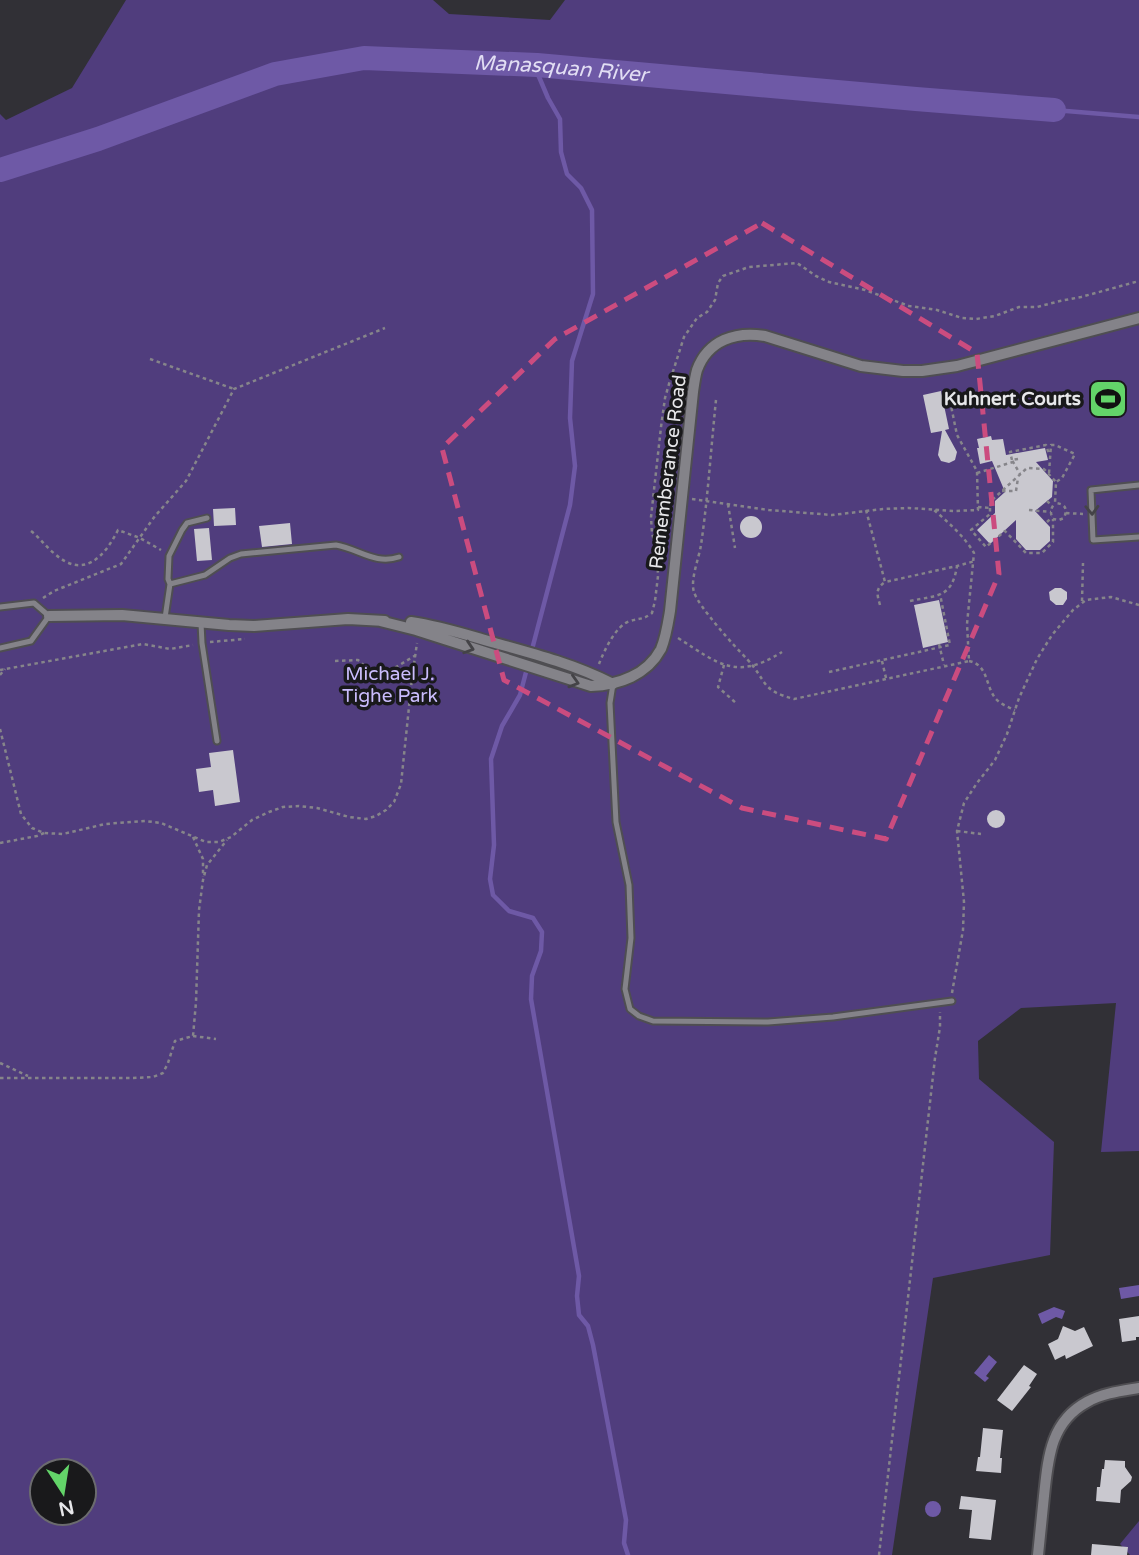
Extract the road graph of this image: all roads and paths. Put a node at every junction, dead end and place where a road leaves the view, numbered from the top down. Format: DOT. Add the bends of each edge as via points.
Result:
graph roads {
  1 [pos="1139,281"];
  2 [pos="1139,318"];
  3 [pos="385,328"];
  4 [pos="150,359"];
  5 [pos="234,389"];
  6 [pos="949,396"];
  7 [pos="716,400"];
  8 [pos="1048,454"];
  9 [pos="1018,459"];
  10 [pos="1013,461"];
  11 [pos="1034,463"];
  12 [pos="1035,468"];
  13 [pos="977,473"];
  14 [pos="1049,474"];
  15 [pos="1019,475"];
  16 [pos="1056,482"];
  17 [pos="1139,485"];
  18 [pos="1002,491"];
  19 [pos="682,498"];
  20 [pos="705,501"];
  21 [pos="1047,501"];
  22 [pos="728,504"];
  23 [pos="1054,505"];
  24 [pos="978,507"];
  25 [pos="990,509"];
  26 [pos="866,510"];
  27 [pos="934,510"];
  28 [pos="1029,510"];
  29 [pos="1051,512"];
  30 [pos="1066,513"];
  31 [pos="1083,514"];
  32 [pos="207,518"];
  33 [pos="1053,518"];
  34 [pos="1046,523"];
  35 [pos="31,531"];
  36 [pos="1139,537"];
  37 [pos="140,538"];
  38 [pos="735,548"];
  39 [pos="169,556"];
  40 [pos="399,557"];
  41 [pos="975,561"];
  42 [pos="1083,563"];
  43 [pos="957,566"];
  44 [pos="885,582"];
  45 [pos="170,584"];
  46 [pos="940,594"];
  47 [pos="910,601"];
  48 [pos="34,603"];
  49 [pos="1082,603"];
  50 [pos="880,605"];
  51 [pos="1139,605"];
  52 [pos="0,607"];
  53 [pos="49,616"];
  54 [pos="164,619"];
  55 [pos="380,621"];
  56 [pos="201,622"];
  57 [pos="416,629"];
  58 [pos="666,630"];
  59 [pos="940,646"];
  60 [pos="0,648"];
  61 [pos="782,652"];
  62 [pos="415,655"];
  63 [pos="882,660"];
  64 [pos="335,661"];
  65 [pos="969,661"];
  66 [pos="724,665"];
  67 [pos="753,666"];
  68 [pos="944,666"];
  69 [pos="5,669"];
  70 [pos="829,672"];
  71 [pos="0,675"];
  72 [pos="595,675"];
  73 [pos="886,679"];
  74 [pos="612,684"];
  75 [pos="736,703"];
  76 [pos="1015,710"];
  77 [pos="0,729"];
  78 [pos="217,741"];
  79 [pos="957,831"];
  80 [pos="44,834"];
  81 [pos="981,834"];
  82 [pos="192,836"];
  83 [pos="229,838"];
  84 [pos="0,843"];
  85 [pos="203,880"];
  86 [pos="952,1001"];
  87 [pos="193,1036"];
  88 [pos="216,1039"];
  89 [pos="0,1063"];
  90 [pos="0,1077"];
  91 [pos="31,1078"];
  92 [pos="1139,1388"];
  93 [pos="879,1555"];
  94 [pos="1038,1555"];
  1 -- 72 [label="path" via="976,319 909,306 829,282 797,263 749,267 723,276 715,300 684,337 665,398 651,517 658,576 652,612 616,633"];
  2 -- 19 [label="street, Rememberance Road" via="957,366 903,372 861,366 765,336 738,334 708,352 696,372"];
  3 -- 5 [label="path"];
  4 -- 5 [label="path"];
  5 -- 37 [label="path" via="186,481"];
  6 -- 13 [label="path" via="957,435"];
  7 -- 20 [label="path"];
  8 -- 10 [label="path" via="1046,445 1010,452"];
  8 -- 14 [label="path"];
  8 -- 16 [label="path" via="1051,443 1074,454"];
  9 -- 10 [label="path"];
  10 -- 13 [label="path"];
  10 -- 15 [label="path"];
  11 -- 12 [label="path"];
  12 -- 14 [label="path"];
  12 -- 15 [label="path"];
  13 -- 24 [label="path"];
  14 -- 16 [label="path"];
  15 -- 18 [label="path"];
  15 -- 18 [label="path" via="1016,491"];
  16 -- 23 [label="path"];
  17 -- 36 [label="lane, one-way" via="1091,490 1093,540"];
  18 -- 25 [label="path" via="991,501"];
  19 -- 20 [label="path"];
  19 -- 58 [label="street, Rememberance Road"];
  20 -- 22 [label="path"];
  20 -- 67 [label="path" via="694,595"];
  21 -- 23 [label="path"];
  22 -- 26 [label="path" via="832,515"];
  22 -- 38 [label="path"];
  23 -- 29 [label="path"];
  23 -- 30 [label="path" via="1061,503"];
  24 -- 25 [label="path"];
  24 -- 27 [label="path"];
  25 -- 33 [label="path" via="971,530 986,547 1005,531 1026,553 1042,553 1053,542"];
  26 -- 27 [label="path"];
  26 -- 44 [label="path"];
  27 -- 41 [label="path" via="970,546"];
  28 -- 29 [label="path"];
  29 -- 33 [label="path"];
  30 -- 31 [label="path"];
  30 -- 33 [label="path" via="1065,518"];
  32 -- 39 [label="lane" via="187,523"];
  33 -- 34 [label="path"];
  35 -- 37 [label="path" via="57,556 77,564 98,560 118,530"];
  37 -- 39 [label="path"];
  37 -- 48 [label="path" via="121,564"];
  39 -- 45 [label="lane"];
  40 -- 45 [label="lane" via="375,559 336,545 241,554 205,575"];
  41 -- 43 [label="path"];
  41 -- 65 [label="path" via="967,624"];
  42 -- 49 [label="path"];
  43 -- 44 [label="path"];
  43 -- 46 [label="path" via="955,580"];
  44 -- 50 [label="path" via="877,592"];
  45 -- 54 [label="lane"];
  46 -- 47 [label="path"];
  46 -- 59 [label="path" via="950,645"];
  48 -- 52 [label="lane"];
  48 -- 53 [label="lane"];
  49 -- 51 [label="path" via="1111,597"];
  49 -- 76 [label="path" via="1052,635"];
  53 -- 54 [label="street, Rememberance Road"];
  53 -- 60 [label="lane" via="31,641"];
  54 -- 56 [label="street, Rememberance Road"];
  55 -- 56 [label="street, Rememberance Road" via="254,626"];
  55 -- 57 [label="street, Rememberance Road"];
  55 -- 72 [label="street, Rememberance Road" via="442,628"];
  56 -- 78 [label="lane"];
  57 -- 62 [label="path"];
  57 -- 74 [label="street, Rememberance Road, one-way" via="591,687"];
  58 -- 66 [label="path"];
  58 -- 74 [label="street, Rememberance Road" via="649,666"];
  59 -- 63 [label="path"];
  59 -- 68 [label="path"];
  61 -- 67 [label="path"];
  62 -- 64 [label="path" via="378,678 358,660"];
  62 -- 83 [label="path" via="401,784 394,802 366,819 317,808 284,807 252,820"];
  63 -- 70 [label="path"];
  63 -- 73 [label="path"];
  65 -- 68 [label="path"];
  65 -- 76 [label="path" via="983,669 995,697"];
  66 -- 67 [label="path"];
  66 -- 75 [label="path" via="718,687"];
  67 -- 73 [label="path" via="767,688 794,699"];
  68 -- 73 [label="path"];
  69 -- 71 [label="path"];
  72 -- 74 [label="street, Rememberance Road"];
  74 -- 86 [label="lane" via="616,822 629,885 631,938 625,989 630,1009 653,1021 768,1022"];
  76 -- 79 [label="path" via="995,760 964,803"];
  77 -- 80 [label="path" via="21,814"];
  79 -- 81 [label="path"];
  79 -- 86 [label="path" via="964,902"];
  80 -- 82 [label="path" via="145,821"];
  80 -- 84 [label="path"];
  82 -- 83 [label="path" via="206,842"];
  82 -- 85 [label="path" via="203,859"];
  83 -- 85 [label="path" via="207,864"];
  85 -- 87 [label="path"];
  86 -- 93 [label="path" via="940,1010"];
  87 -- 88 [label="path"];
  87 -- 91 [label="path" via="175,1041 163,1073 153,1077"];
  89 -- 91 [label="path"];
  90 -- 91 [label="path"];
  92 -- 94 [label="street" via="1088,1401 1068,1416 1053,1439"];
}
